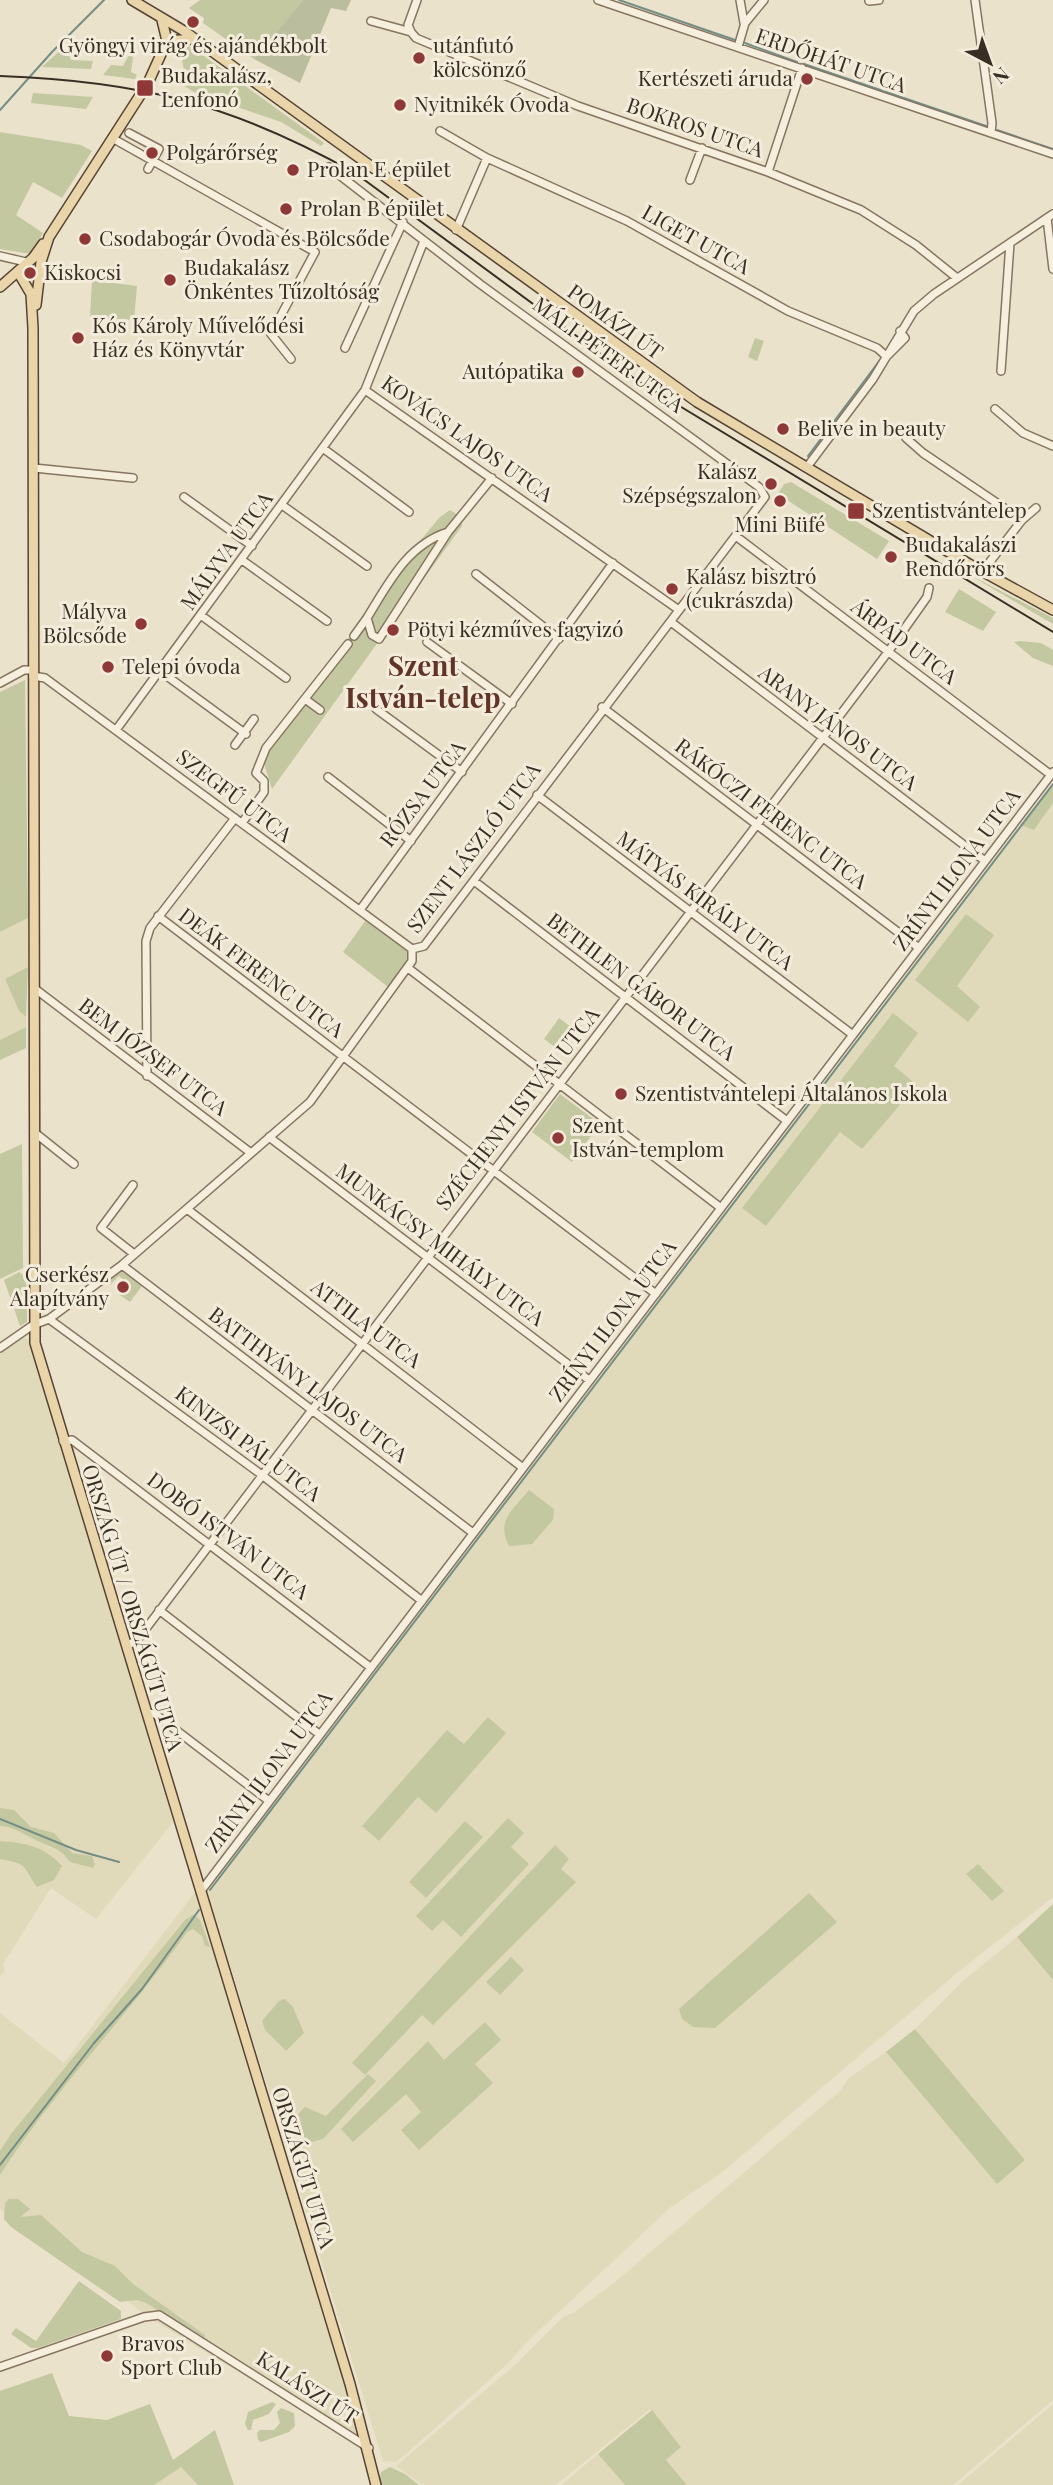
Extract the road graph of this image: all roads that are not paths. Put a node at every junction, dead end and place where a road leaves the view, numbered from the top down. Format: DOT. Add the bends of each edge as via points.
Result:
graph roads {
  1 [pos="132,0"];
  2 [pos="417,0"];
  3 [pos="598,0"];
  4 [pos="764,0"];
  5 [pos="879,0"];
  6 [pos="975,0"];
  7 [pos="869,1"];
  8 [pos="741,2"];
  9 [pos="755,9"];
  10 [pos="162,20"];
  11 [pos="371,21"];
  12 [pos="745,23"];
  13 [pos="176,29"];
  14 [pos="411,32"];
  15 [pos="169,38"];
  16 [pos="194,39"];
  17 [pos="738,47"];
  18 [pos="802,68"];
  19 [pos="440,131"];
  20 [pos="129,132"];
  21 [pos="990,133"];
  22 [pos="112,138"];
  23 [pos="702,148"];
  24 [pos="1053,155"];
  25 [pos="487,158"];
  26 [pos="150,165"];
  27 [pos="329,167"];
  28 [pos="768,172"];
  29 [pos="690,180"];
  30 [pos="1050,216"];
  31 [pos="403,222"];
  32 [pos="456,230"];
  33 [pos="49,237"];
  34 [pos="424,241"];
  35 [pos="1010,243"];
  36 [pos="4,257"];
  37 [pos="23,266"];
  38 [pos="42,268"];
  39 [pos="1053,269"];
  40 [pos="957,278"];
  41 [pos="39,280"];
  42 [pos="25,284"];
  43 [pos="0,289"];
  44 [pos="33,328"];
  45 [pos="345,348"];
  46 [pos="886,356"];
  47 [pos="291,359"];
  48 [pos="1001,370"];
  49 [pos="365,390"];
  50 [pos="995,409"];
  51 [pos="906,438"];
  52 [pos="1053,446"];
  53 [pos="324,449"];
  54 [pos="807,467"];
  55 [pos="34,468"];
  56 [pos="133,478"];
  57 [pos="492,478"];
  58 [pos="184,497"];
  59 [pos="764,501"];
  60 [pos="282,505"];
  61 [pos="1036,508"];
  62 [pos="409,512"];
  63 [pos="1022,520"];
  64 [pos="447,532"];
  65 [pos="737,537"];
  66 [pos="252,546"];
  67 [pos="242,560"];
  68 [pos="613,563"];
  69 [pos="367,566"];
  70 [pos="982,572"];
  71 [pos="476,574"];
  72 [pos="929,588"];
  73 [pos="679,610"];
  74 [pos="1053,610"];
  75 [pos="202,616"];
  76 [pos="367,618"];
  77 [pos="327,621"];
  78 [pos="671,622"];
  79 [pos="354,636"];
  80 [pos="559,639"];
  81 [pos="427,642"];
  82 [pos="348,644"];
  83 [pos="888,652"];
  84 [pos="160,671"];
  85 [pos="33,673"];
  86 [pos="286,678"];
  87 [pos="0,683"];
  88 [pos="305,699"];
  89 [pos="512,704"];
  90 [pos="602,707"];
  91 [pos="376,709"];
  92 [pos="320,710"];
  93 [pos="254,719"];
  94 [pos="116,730"];
  95 [pos="245,733"];
  96 [pos="822,738"];
  97 [pos="235,745"];
  98 [pos="462,772"];
  99 [pos="1052,774"];
  100 [pos="328,777"];
  101 [pos="537,794"];
  102 [pos="239,821"];
  103 [pos="756,824"];
  104 [pos="411,841"];
  105 [pos="985,862"];
  106 [pos="474,881"];
  107 [pos="360,910"];
  108 [pos="690,914"];
  109 [pos="158,916"];
  110 [pos="919,948"];
  111 [pos="412,950"];
  112 [pos="408,968"];
  113 [pos="34,988"];
  114 [pos="626,998"];
  115 [pos="853,1035"];
  116 [pos="344,1058"];
  117 [pos="147,1076"];
  118 [pos="559,1084"];
  119 [pos="787,1121"];
  120 [pos="34,1132"];
  121 [pos="269,1138"];
  122 [pos="251,1153"];
  123 [pos="74,1164"];
  124 [pos="494,1170"];
  125 [pos="132,1185"];
  126 [pos="721,1208"];
  127 [pos="187,1209"];
  128 [pos="134,1254"];
  129 [pos="427,1256"];
  130 [pos="122,1265"];
  131 [pos="656,1294"];
  132 [pos="49,1319"];
  133 [pos="33,1325"];
  134 [pos="361,1343"];
  135 [pos="0,1348"];
  136 [pos="589,1380"];
  137 [pos="311,1409"];
  138 [pos="63,1441"];
  139 [pos="523,1468"];
  140 [pos="262,1475"];
  141 [pos="473,1533"];
  142 [pos="210,1544"];
  143 [pos="422,1601"];
  144 [pos="159,1610"];
  145 [pos="127,1646"];
  146 [pos="370,1667"];
  147 [pos="147,1713"];
  148 [pos="319,1734"];
  149 [pos="269,1801"];
  150 [pos="202,1895"];
  151 [pos="0,2367"];
  152 [pos="369,2448"];
  153 [pos="376,2485"];
  1 -- 10 [label="main road, POMÁZI ÚT"];
  2 -- 14 [label="street" via="408,25"];
  3 -- 17 [label="street, ERDŐHÁT UTCA"];
  4 -- 9 [label="street"];
  5 -- 7 [label="street"];
  6 -- 21 [label="street"];
  8 -- 9 [label="street"];
  8 -- 12 [label="street"];
  9 -- 12 [label="street"];
  10 -- 13 [label="main road, POMÁZI ÚT"];
  10 -- 15 [label="main road"];
  11 -- 14 [label="street, BOKROS UTCA"];
  12 -- 17 [label="street"];
  13 -- 15 [label="main road"];
  13 -- 16 [label="main road, POMÁZI ÚT"];
  14 -- 23 [label="street, BOKROS UTCA" via="578,106"];
  15 -- 16 [label="main road"];
  15 -- 22 [label="main road" via="148,83"];
  16 -- 32 [label="main road, POMÁZI ÚT"];
  17 -- 18 [label="street, ERDŐHÁT UTCA"];
  18 -- 21 [label="street, ERDŐHÁT UTCA"];
  18 -- 28 [label="street"];
  19 -- 25 [label="street, LIGET UTCA"];
  20 -- 26 [label="street" via="159,149"];
  21 -- 24 [label="street, ERDŐHÁT UTCA"];
  22 -- 26 [label="street"];
  22 -- 33 [label="main road"];
  23 -- 28 [label="street, BOKROS UTCA"];
  23 -- 29 [label="street"];
  25 -- 32 [label="street"];
  25 -- 46 [label="street, LIGET UTCA" via="626,221 788,312 877,348"];
  26 -- 47 [label="street" via="315,252 271,334"];
  27 -- 31 [label="street, MÁLI PÉTER UTCA"];
  28 -- 40 [label="street, BOKROS UTCA" via="861,210"];
  30 -- 35 [label="street"];
  30 -- 39 [label="street"];
  31 -- 34 [label="street, MÁLI PÉTER UTCA"];
  31 -- 45 [label="street"];
  32 -- 54 [label="main road, POMÁZI ÚT" via="671,384"];
  33 -- 37 [label="main road"];
  33 -- 38 [label="main road"];
  34 -- 49 [label="street, KOVÁCS LAJOS UTCA"];
  34 -- 59 [label="street, MÁLI PÉTER UTCA" via="759,487"];
  35 -- 40 [label="street"];
  35 -- 48 [label="street"];
  36 -- 37 [label="street"];
  37 -- 38 [label="main road" via="36,262"];
  37 -- 42 [label="main road"];
  37 -- 43 [label="main road"];
  38 -- 41 [label="main road"];
  40 -- 46 [label="street" via="914,311"];
  41 -- 42 [label="main road"];
  41 -- 44 [label="main road"];
  42 -- 43 [label="main road"];
  42 -- 44 [label="main road" via="31,294"];
  44 -- 55 [label="main road, ORSZÁG ÚT / ORSZÁGÚT UTCA"];
  46 -- 54 [label="street"];
  49 -- 53 [label="street, MÁLYVA UTCA"];
  49 -- 57 [label="street, KOVÁCS LAJOS UTCA"];
  50 -- 52 [label="street" via="1034,439"];
  51 -- 63 [label="street"];
  53 -- 60 [label="street, MÁLYVA UTCA"];
  53 -- 62 [label="street"];
  54 -- 70 [label="main road, POMÁZI ÚT"];
  55 -- 56 [label="street"];
  55 -- 85 [label="main road, ORSZÁG ÚT / ORSZÁGÚT UTCA"];
  57 -- 64 [label="street"];
  57 -- 68 [label="street, KOVÁCS LAJOS UTCA"];
  58 -- 66 [label="street"];
  59 -- 65 [label="street, SZENT LÁSZLÓ UTCA"];
  60 -- 66 [label="street, MÁLYVA UTCA"];
  60 -- 69 [label="street"];
  61 -- 63 [label="street"];
  63 -- 70 [label="street"];
  64 -- 76 [label="street" via="413,551"];
  64 -- 76 [label="street" via="379,639 372,635"];
  65 -- 73 [label="street, SZENT LÁSZLÓ UTCA"];
  65 -- 83 [label="street, ÁRPÁD UTCA"];
  66 -- 67 [label="street, MÁLYVA UTCA"];
  67 -- 75 [label="street, MÁLYVA UTCA"];
  67 -- 77 [label="street"];
  68 -- 73 [label="street, KOVÁCS LAJOS UTCA"];
  68 -- 80 [label="street, RÓZSA UTCA"];
  70 -- 74 [label="main road, POMÁZI ÚT"];
  71 -- 80 [label="street"];
  72 -- 83 [label="street, SZÉCHENYI ISTVÁN UTCA"];
  73 -- 78 [label="street, SZENT LÁSZLÓ UTCA"];
  75 -- 84 [label="street, MÁLYVA UTCA"];
  75 -- 86 [label="street"];
  76 -- 79 [label="street"];
  78 -- 90 [label="street, SZENT LÁSZLÓ UTCA"];
  78 -- 96 [label="street, ARANY JÁNOS UTCA"];
  80 -- 89 [label="street, RÓZSA UTCA"];
  81 -- 89 [label="street"];
  82 -- 88 [label="street"];
  83 -- 96 [label="street, SZÉCHENYI ISTVÁN UTCA"];
  83 -- 99 [label="street, ÁRPÁD UTCA"];
  84 -- 94 [label="street, MÁLYVA UTCA"];
  84 -- 95 [label="street"];
  85 -- 87 [label="street" via="24,670"];
  85 -- 94 [label="street, SZEGFŰ UTCA"];
  85 -- 113 [label="main road, ORSZÁG ÚT / ORSZÁGÚT UTCA"];
  88 -- 92 [label="street"];
  88 -- 102 [label="street" via="257,765 264,792"];
  89 -- 98 [label="street, RÓZSA UTCA"];
  90 -- 101 [label="street, SZENT LÁSZLÓ UTCA"];
  90 -- 103 [label="street, RÁKÓCZI FERENC UTCA"];
  91 -- 98 [label="street"];
  93 -- 95 [label="street"];
  94 -- 102 [label="street, SZEGFŰ UTCA"];
  95 -- 97 [label="street"];
  96 -- 103 [label="street, SZÉCHENYI ISTVÁN UTCA"];
  96 -- 105 [label="street, ARANY JÁNOS UTCA"];
  98 -- 104 [label="street, RÓZSA UTCA"];
  99 -- 105 [label="street, ZRÍNYI ILONA UTCA"];
  100 -- 104 [label="street"];
  101 -- 106 [label="street, SZENT LÁSZLÓ UTCA"];
  101 -- 108 [label="street, MÁTYÁS KIRÁLY UTCA"];
  102 -- 107 [label="street, SZEGFŰ UTCA"];
  102 -- 109 [label="street"];
  103 -- 108 [label="street, SZÉCHENYI ISTVÁN UTCA"];
  103 -- 110 [label="street, RÁKÓCZI FERENC UTCA"];
  104 -- 107 [label="street, RÓZSA UTCA"];
  105 -- 110 [label="street, ZRÍNYI ILONA UTCA"];
  106 -- 111 [label="street, SZENT LÁSZLÓ UTCA" via="424,946"];
  106 -- 114 [label="street, BETHLEN GÁBOR UTCA"];
  107 -- 111 [label="street, SZEGFŰ UTCA"];
  108 -- 114 [label="street, SZÉCHENYI ISTVÁN UTCA"];
  108 -- 115 [label="street, MÁTYÁS KIRÁLY UTCA"];
  109 -- 116 [label="street, DEÁK FERENC UTCA"];
  109 -- 117 [label="street" via="146,941"];
  110 -- 115 [label="street, ZRÍNYI ILONA UTCA"];
  111 -- 112 [label="street, SZENT LÁSZLÓ UTCA"];
  112 -- 116 [label="street, SZENT LÁSZLÓ UTCA"];
  112 -- 118 [label="street"];
  113 -- 117 [label="street, BEM JÓZSEF UTCA"];
  113 -- 120 [label="main road, ORSZÁG ÚT / ORSZÁGÚT UTCA"];
  114 -- 118 [label="street, SZÉCHENYI ISTVÁN UTCA"];
  114 -- 119 [label="street, BETHLEN GÁBOR UTCA"];
  115 -- 119 [label="street, ZRÍNYI ILONA UTCA"];
  116 -- 121 [label="street, SZENT LÁSZLÓ UTCA" via="310,1102"];
  116 -- 124 [label="street, DEÁK FERENC UTCA"];
  117 -- 122 [label="street, BEM JÓZSEF UTCA"];
  118 -- 124 [label="street, SZÉCHENYI ISTVÁN UTCA"];
  118 -- 126 [label="street"];
  119 -- 126 [label="street, ZRÍNYI ILONA UTCA"];
  120 -- 123 [label="street"];
  120 -- 133 [label="main road, ORSZÁG ÚT / ORSZÁGÚT UTCA"];
  121 -- 122 [label="street, SZENT LÁSZLÓ UTCA"];
  121 -- 129 [label="street, MUNKÁCSY MIHÁLY UTCA"];
  122 -- 127 [label="street, SZENT LÁSZLÓ UTCA"];
  124 -- 129 [label="street, SZÉCHENYI ISTVÁN UTCA"];
  124 -- 131 [label="street, DEÁK FERENC UTCA"];
  125 -- 128 [label="street" via="101,1228"];
  126 -- 131 [label="street, ZRÍNYI ILONA UTCA"];
  127 -- 128 [label="street, SZENT LÁSZLÓ UTCA"];
  127 -- 134 [label="street, ATTILA UTCA"];
  128 -- 130 [label="street, SZENT LÁSZLÓ UTCA"];
  129 -- 134 [label="street, SZÉCHENYI ISTVÁN UTCA"];
  129 -- 136 [label="street, MUNKÁCSY MIHÁLY UTCA"];
  130 -- 132 [label="street, SZENT LÁSZLÓ UTCA"];
  130 -- 137 [label="street, BATTHYÁNY LAJOS UTCA"];
  131 -- 136 [label="street, ZRÍNYI ILONA UTCA"];
  132 -- 133 [label="street, SZENT LÁSZLÓ UTCA"];
  132 -- 140 [label="street, KINIZSI PÁL UTCA"];
  133 -- 135 [label="street, SZENT LÁSZLÓ UTCA"];
  133 -- 138 [label="main road, ORSZÁG ÚT / ORSZÁGÚT UTCA" via="34,1343"];
  134 -- 137 [label="street, SZÉCHENYI ISTVÁN UTCA"];
  134 -- 139 [label="street, ATTILA UTCA"];
  136 -- 139 [label="street, ZRÍNYI ILONA UTCA"];
  137 -- 140 [label="street, SZÉCHENYI ISTVÁN UTCA"];
  137 -- 141 [label="street, BATTHYÁNY LAJOS UTCA"];
  138 -- 142 [label="street, DOBÓ ISTVÁN UTCA" via="72,1440"];
  138 -- 145 [label="main road, ORSZÁG ÚT / ORSZÁGÚT UTCA"];
  139 -- 141 [label="street, ZRÍNYI ILONA UTCA"];
  140 -- 142 [label="street, SZÉCHENYI ISTVÁN UTCA"];
  140 -- 143 [label="street, KINIZSI PÁL UTCA"];
  141 -- 143 [label="street, ZRÍNYI ILONA UTCA"];
  142 -- 144 [label="street, SZÉCHENYI ISTVÁN UTCA"];
  142 -- 146 [label="street, DOBÓ ISTVÁN UTCA"];
  143 -- 146 [label="street, ZRÍNYI ILONA UTCA"];
  144 -- 145 [label="street, SZÉCHENYI ISTVÁN UTCA" via="138,1639"];
  144 -- 148 [label="street"];
  145 -- 147 [label="main road, ORSZÁG ÚT / ORSZÁGÚT UTCA"];
  146 -- 148 [label="street, ZRÍNYI ILONA UTCA"];
  147 -- 149 [label="street" via="155,1714"];
  147 -- 150 [label="main road, ORSZÁG ÚT / ORSZÁGÚT UTCA"];
  148 -- 149 [label="street, ZRÍNYI ILONA UTCA"];
  149 -- 150 [label="street, ZRÍNYI ILONA UTCA"];
  150 -- 152 [label="main road, ORSZÁGÚT UTCA"];
  151 -- 152 [label="street, KALÁSZI ÚT" via="159,2315"];
  152 -- 153 [label="main road, KALÁSZI ÚT"];
}
